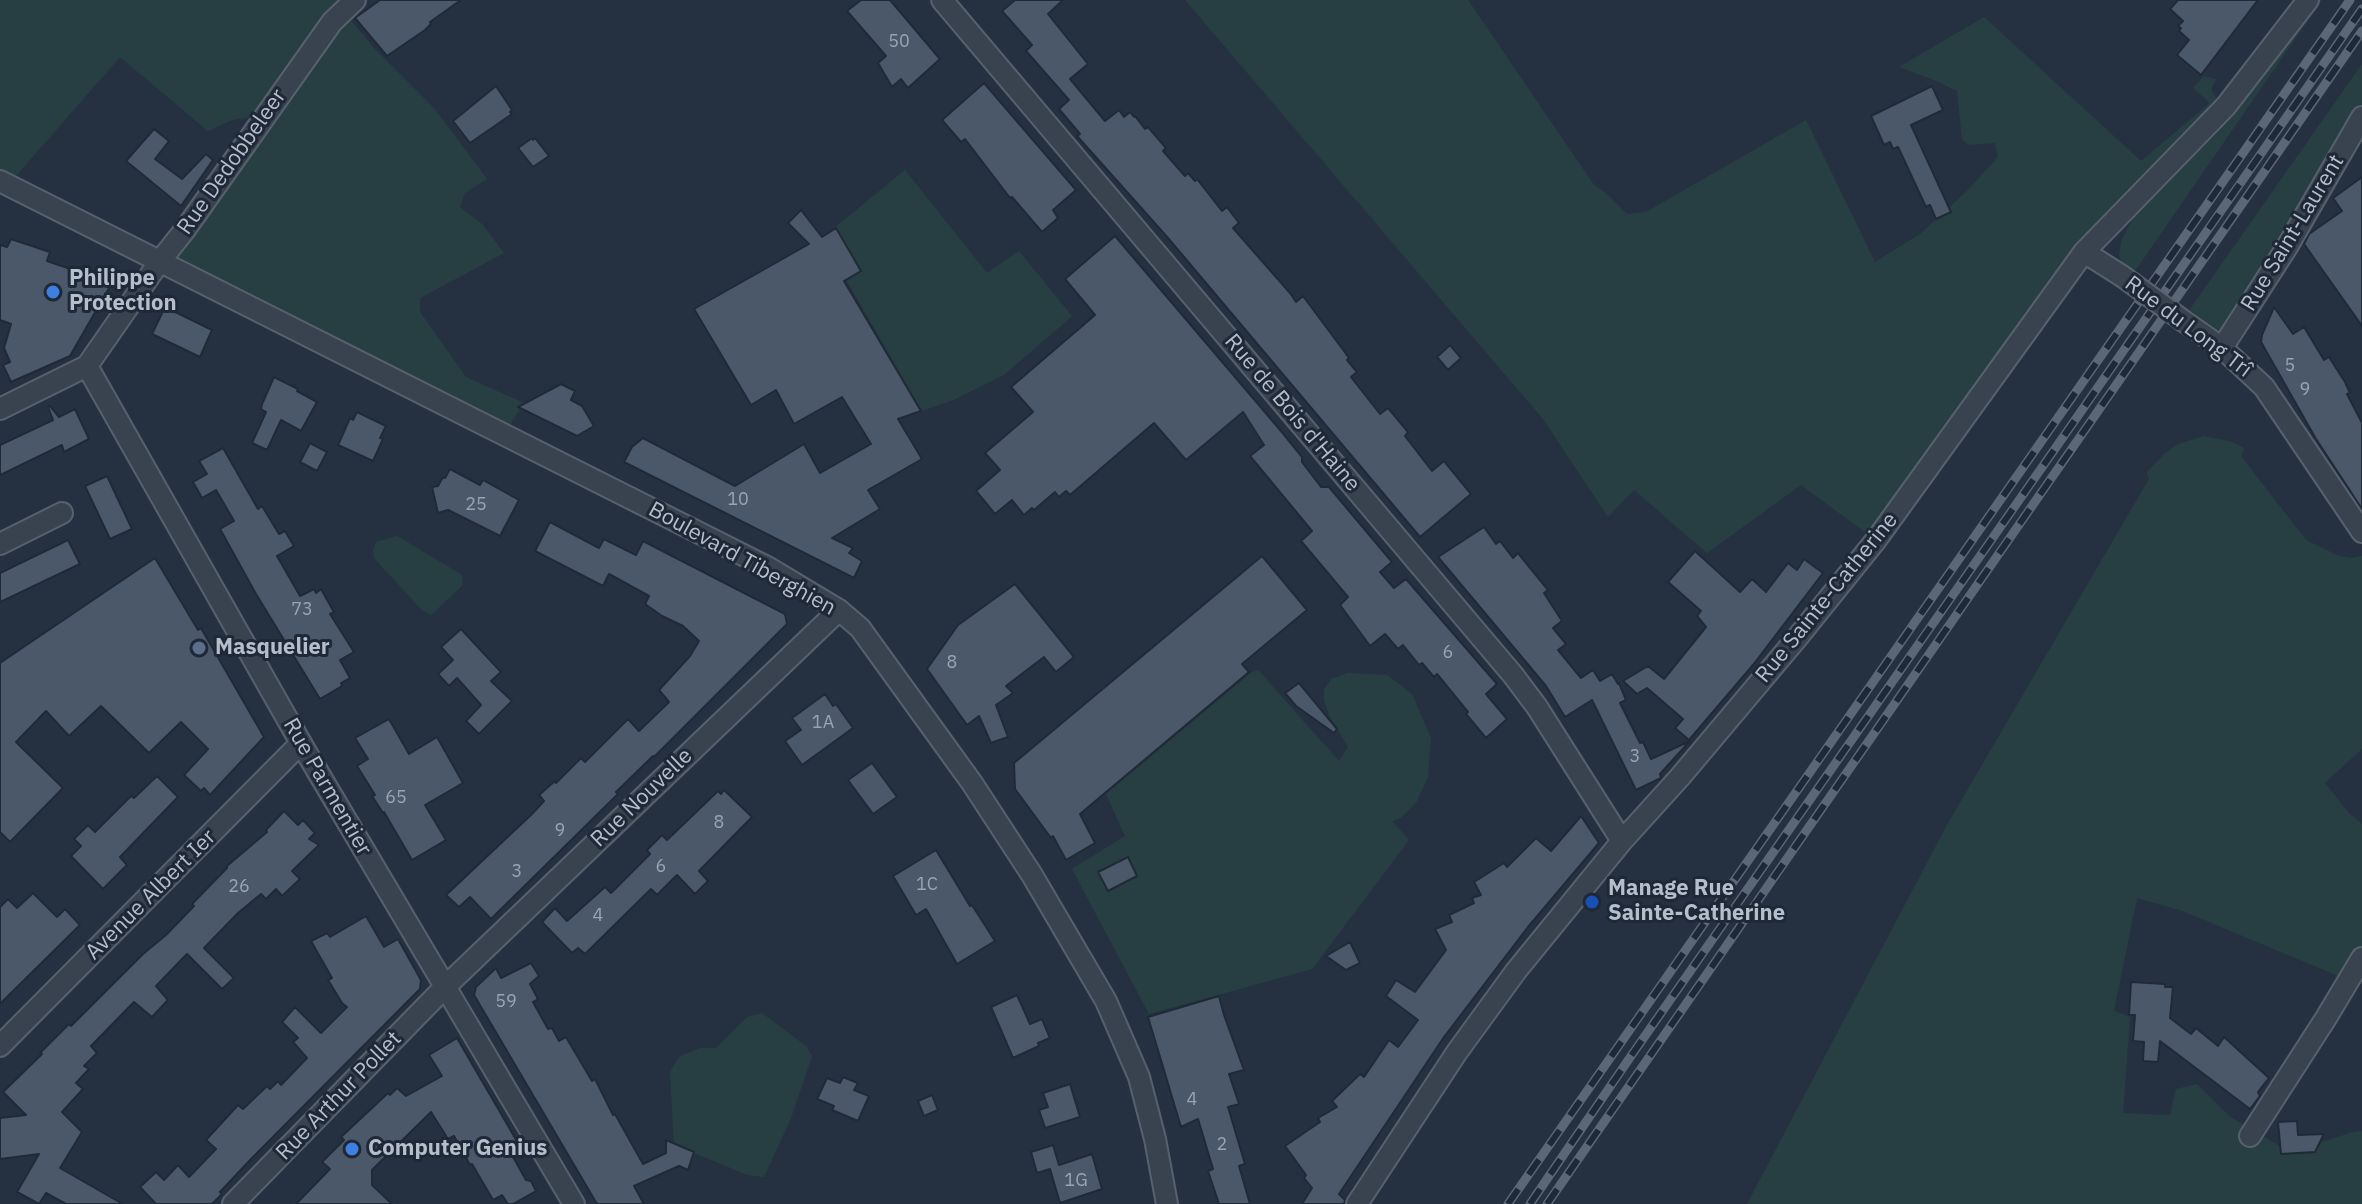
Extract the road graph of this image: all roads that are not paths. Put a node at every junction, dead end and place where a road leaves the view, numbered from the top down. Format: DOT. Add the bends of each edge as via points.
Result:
graph roads {
  1 [pos="355,0"];
  2 [pos="942,0"];
  3 [pos="2308,0"];
  4 [pos="2362,117"];
  5 [pos="0,181"];
  6 [pos="2084,252"];
  7 [pos="160,261"];
  8 [pos="2222,348"];
  9 [pos="87,366"];
  10 [pos="0,409"];
  11 [pos="62,513"];
  12 [pos="2362,532"];
  13 [pos="0,544"];
  14 [pos="839,610"];
  15 [pos="301,743"];
  16 [pos="1622,841"];
  17 [pos="2362,958"];
  18 [pos="445,987"];
  19 [pos="0,1046"];
  20 [pos="2250,1136"];
  21 [pos="233,1204"];
  22 [pos="574,1204"];
  23 [pos="1167,1204"];
  24 [pos="1357,1204"];
  1 -- 7 [label="street, Rue Dedobbeleer" via="332,22"];
  2 -- 16 [label="street, Rue de Bois d'Haine" via="1513,675"];
  3 -- 6 [label="street, Rue Sainte-Catherine" via="2226,106"];
  4 -- 8 [label="street, Rue Saint-Laurent"];
  5 -- 7 [label="street, Boulevard Tiberghien"];
  6 -- 8 [label="street, Rue du Long Trî, bridge"];
  6 -- 16 [label="street, Rue Sainte-Catherine" via="1876,540"];
  7 -- 9 [label="street, Rue Dedobbeleer"];
  7 -- 14 [label="street, Boulevard Tiberghien" via="769,568"];
  8 -- 12 [label="street, Rue du Long Trî" via="2264,387"];
  9 -- 10 [label="street, Rue Dedobbeleer"];
  9 -- 15 [label="street, Rue Parmentier"];
  11 -- 13 [label="street"];
  14 -- 18 [label="street, Rue Nouvelle"];
  14 -- 23 [label="street, Boulevard Tiberghien" via="876,648 972,783 1106,1001 1139,1077"];
  15 -- 18 [label="street, Rue Parmentier"];
  15 -- 19 [label="street, Avenue Albert Ier"];
  16 -- 24 [label="street, Rue Sainte-Catherine" via="1508,982"];
  17 -- 20 [label="street"];
  18 -- 21 [label="street, Rue Arthur Pollet"];
  18 -- 22 [label="street, Rue Parmentier"];
}
